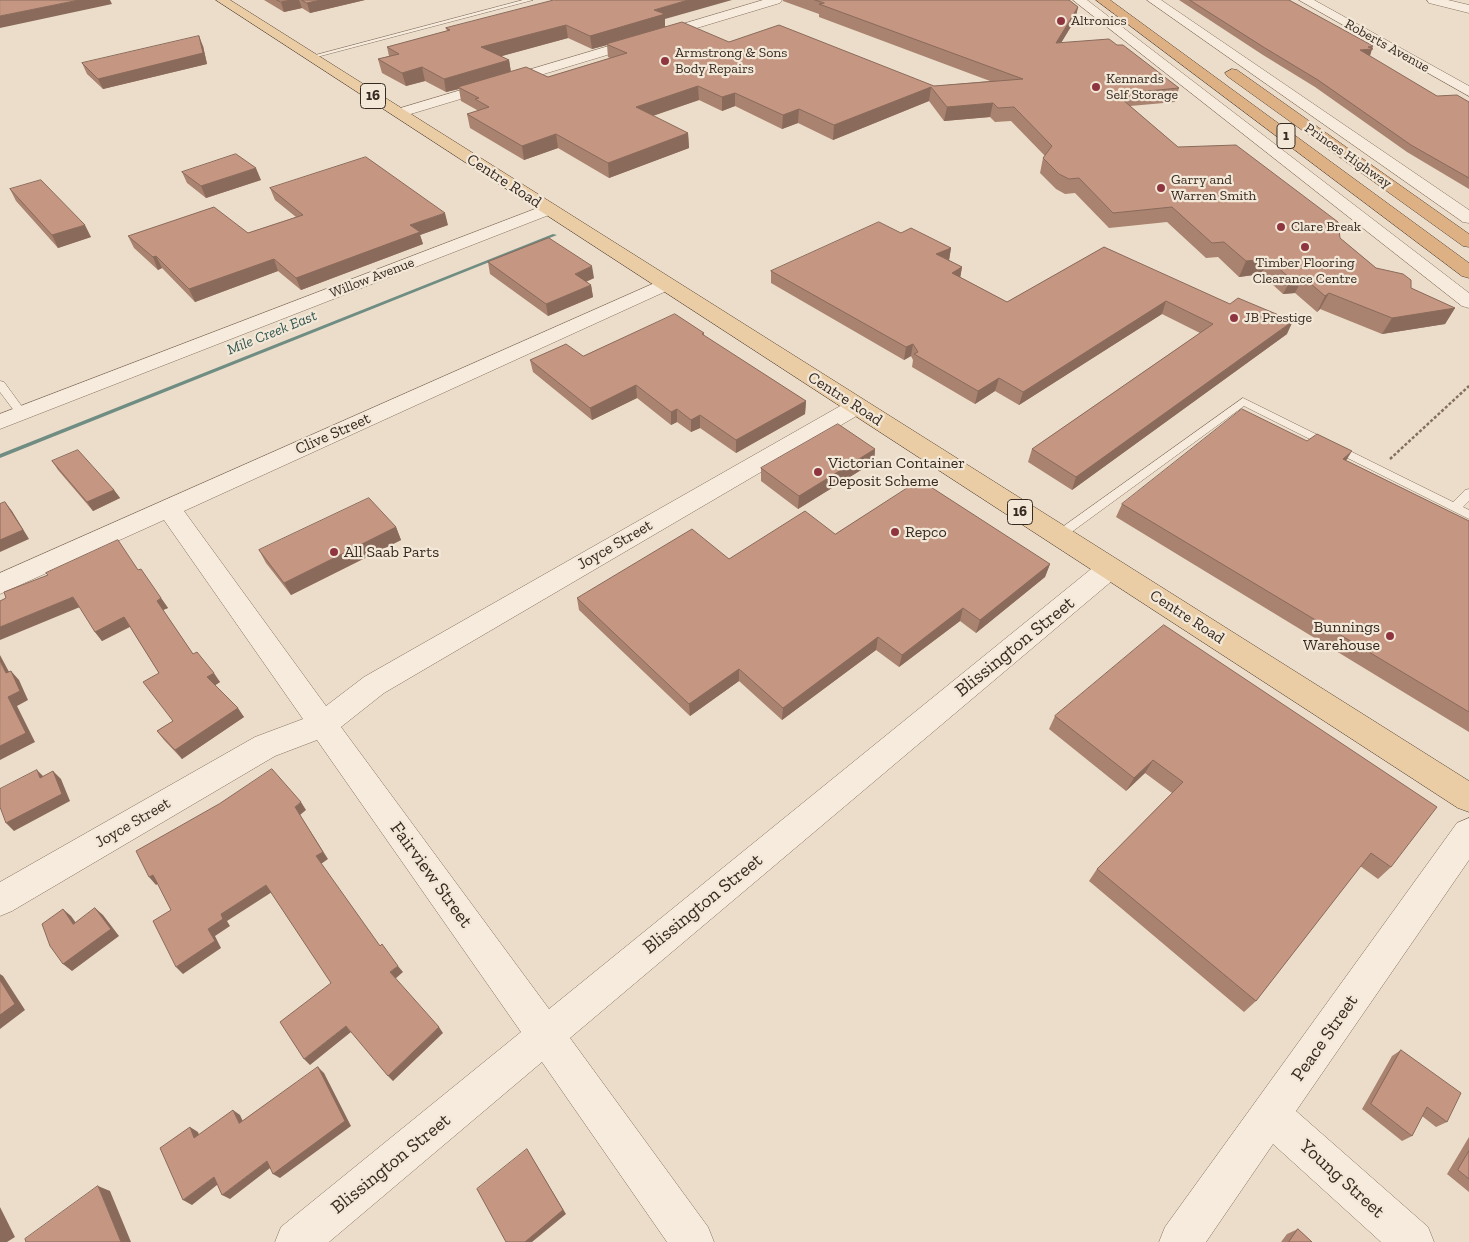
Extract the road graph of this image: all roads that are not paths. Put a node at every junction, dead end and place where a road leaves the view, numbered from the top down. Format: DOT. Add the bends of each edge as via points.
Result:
graph roads {
  1 [pos="222,0"];
  2 [pos="530,0"];
  3 [pos="776,0"];
  4 [pos="1078,0"];
  5 [pos="1102,0"];
  6 [pos="1305,0"];
  7 [pos="1432,0"];
  8 [pos="1469,0"];
  9 [pos="1149,6"];
  10 [pos="1463,8"];
  11 [pos="1170,29"];
  12 [pos="1148,34"];
  13 [pos="1125,36"];
  14 [pos="311,57"];
  15 [pos="1218,64"];
  16 [pos="1469,92"];
  17 [pos="399,113"];
  18 [pos="1285,136"];
  19 [pos="1257,138"];
  20 [pos="1469,199"];
  21 [pos="1372,200"];
  22 [pos="1341,202"];
  23 [pos="1446,202"];
  24 [pos="548,209"];
  25 [pos="1469,218"];
  26 [pos="1469,242"];
  27 [pos="1469,272"];
  28 [pos="666,284"];
  29 [pos="1469,302"];
  30 [pos="0,384"];
  31 [pos="857,406"];
  32 [pos="22,414"];
  33 [pos="0,422"];
  34 [pos="1469,493"];
  35 [pos="1455,508"];
  36 [pos="169,509"];
  37 [pos="1469,515"];
  38 [pos="1058,536"];
  39 [pos="1110,568"];
  40 [pos="0,584"];
  41 [pos="316,717"];
  42 [pos="1469,798"];
  43 [pos="1469,833"];
  44 [pos="0,900"];
  45 [pos="546,1035"];
  46 [pos="1270,1115"];
  47 [pos="296,1242"];
  48 [pos="693,1242"];
  49 [pos="1180,1242"];
  50 [pos="1413,1242"];
  1 -- 14 [label="main road, Centre Road / 16"];
  2 -- 14 [label="lane"];
  3 -- 17 [label="street"];
  4 -- 13 [label="street"];
  5 -- 12 [label="highway, Princes Highway / 1"];
  6 -- 16 [label="street, Roberts Avenue"];
  7 -- 10 [label="street"];
  8 -- 10 [label="street"];
  9 -- 11 [label="highway, Princes Highway"];
  9 -- 23 [label="street, Princes Highway"];
  12 -- 13 [label="street"];
  12 -- 18 [label="highway, Princes Highway / 1"];
  13 -- 19 [label="street"];
  14 -- 17 [label="main road, Centre Road / 16"];
  15 -- 26 [label="highway, Princes Highway / 1"];
  17 -- 24 [label="main road, Centre Road / 16"];
  18 -- 19 [label="street, Princes Highway"];
  18 -- 21 [label="highway, Princes Highway / 1"];
  19 -- 22 [label="street"];
  20 -- 23 [label="street"];
  21 -- 22 [label="street"];
  21 -- 27 [label="highway, Princes Highway / 1"];
  22 -- 29 [label="street"];
  23 -- 25 [label="street, Princes Highway"];
  24 -- 28 [label="main road, Centre Road / 16"];
  24 -- 32 [label="street, Willow Avenue"];
  28 -- 31 [label="main road, Centre Road / 16"];
  28 -- 36 [label="street, Clive Street"];
  30 -- 32 [label="lane"];
  31 -- 38 [label="main road, Centre Road / 16"];
  31 -- 41 [label="street, Joyce Street" via="374,685 352,705"];
  32 -- 33 [label="street, Willow Avenue"];
  34 -- 35 [label="lane"];
  35 -- 37 [label="lane"];
  35 -- 38 [label="lane" via="1243,401"];
  36 -- 40 [label="street, Clive Street"];
  36 -- 41 [label="street, Fairview Street"];
  38 -- 39 [label="main road, Centre Road / 16"];
  39 -- 42 [label="main road, Centre Road / 16"];
  39 -- 45 [label="street, Blissington Street"];
  41 -- 44 [label="street, Joyce Street" via="289,740 266,746"];
  41 -- 45 [label="street, Fairview Street"];
  43 -- 46 [label="street, Peace Street"];
  45 -- 47 [label="street, Blissington Street"];
  45 -- 48 [label="street, Fairview Street"];
  46 -- 49 [label="street, Peace Street"];
  46 -- 50 [label="street, Young Street"];
}
